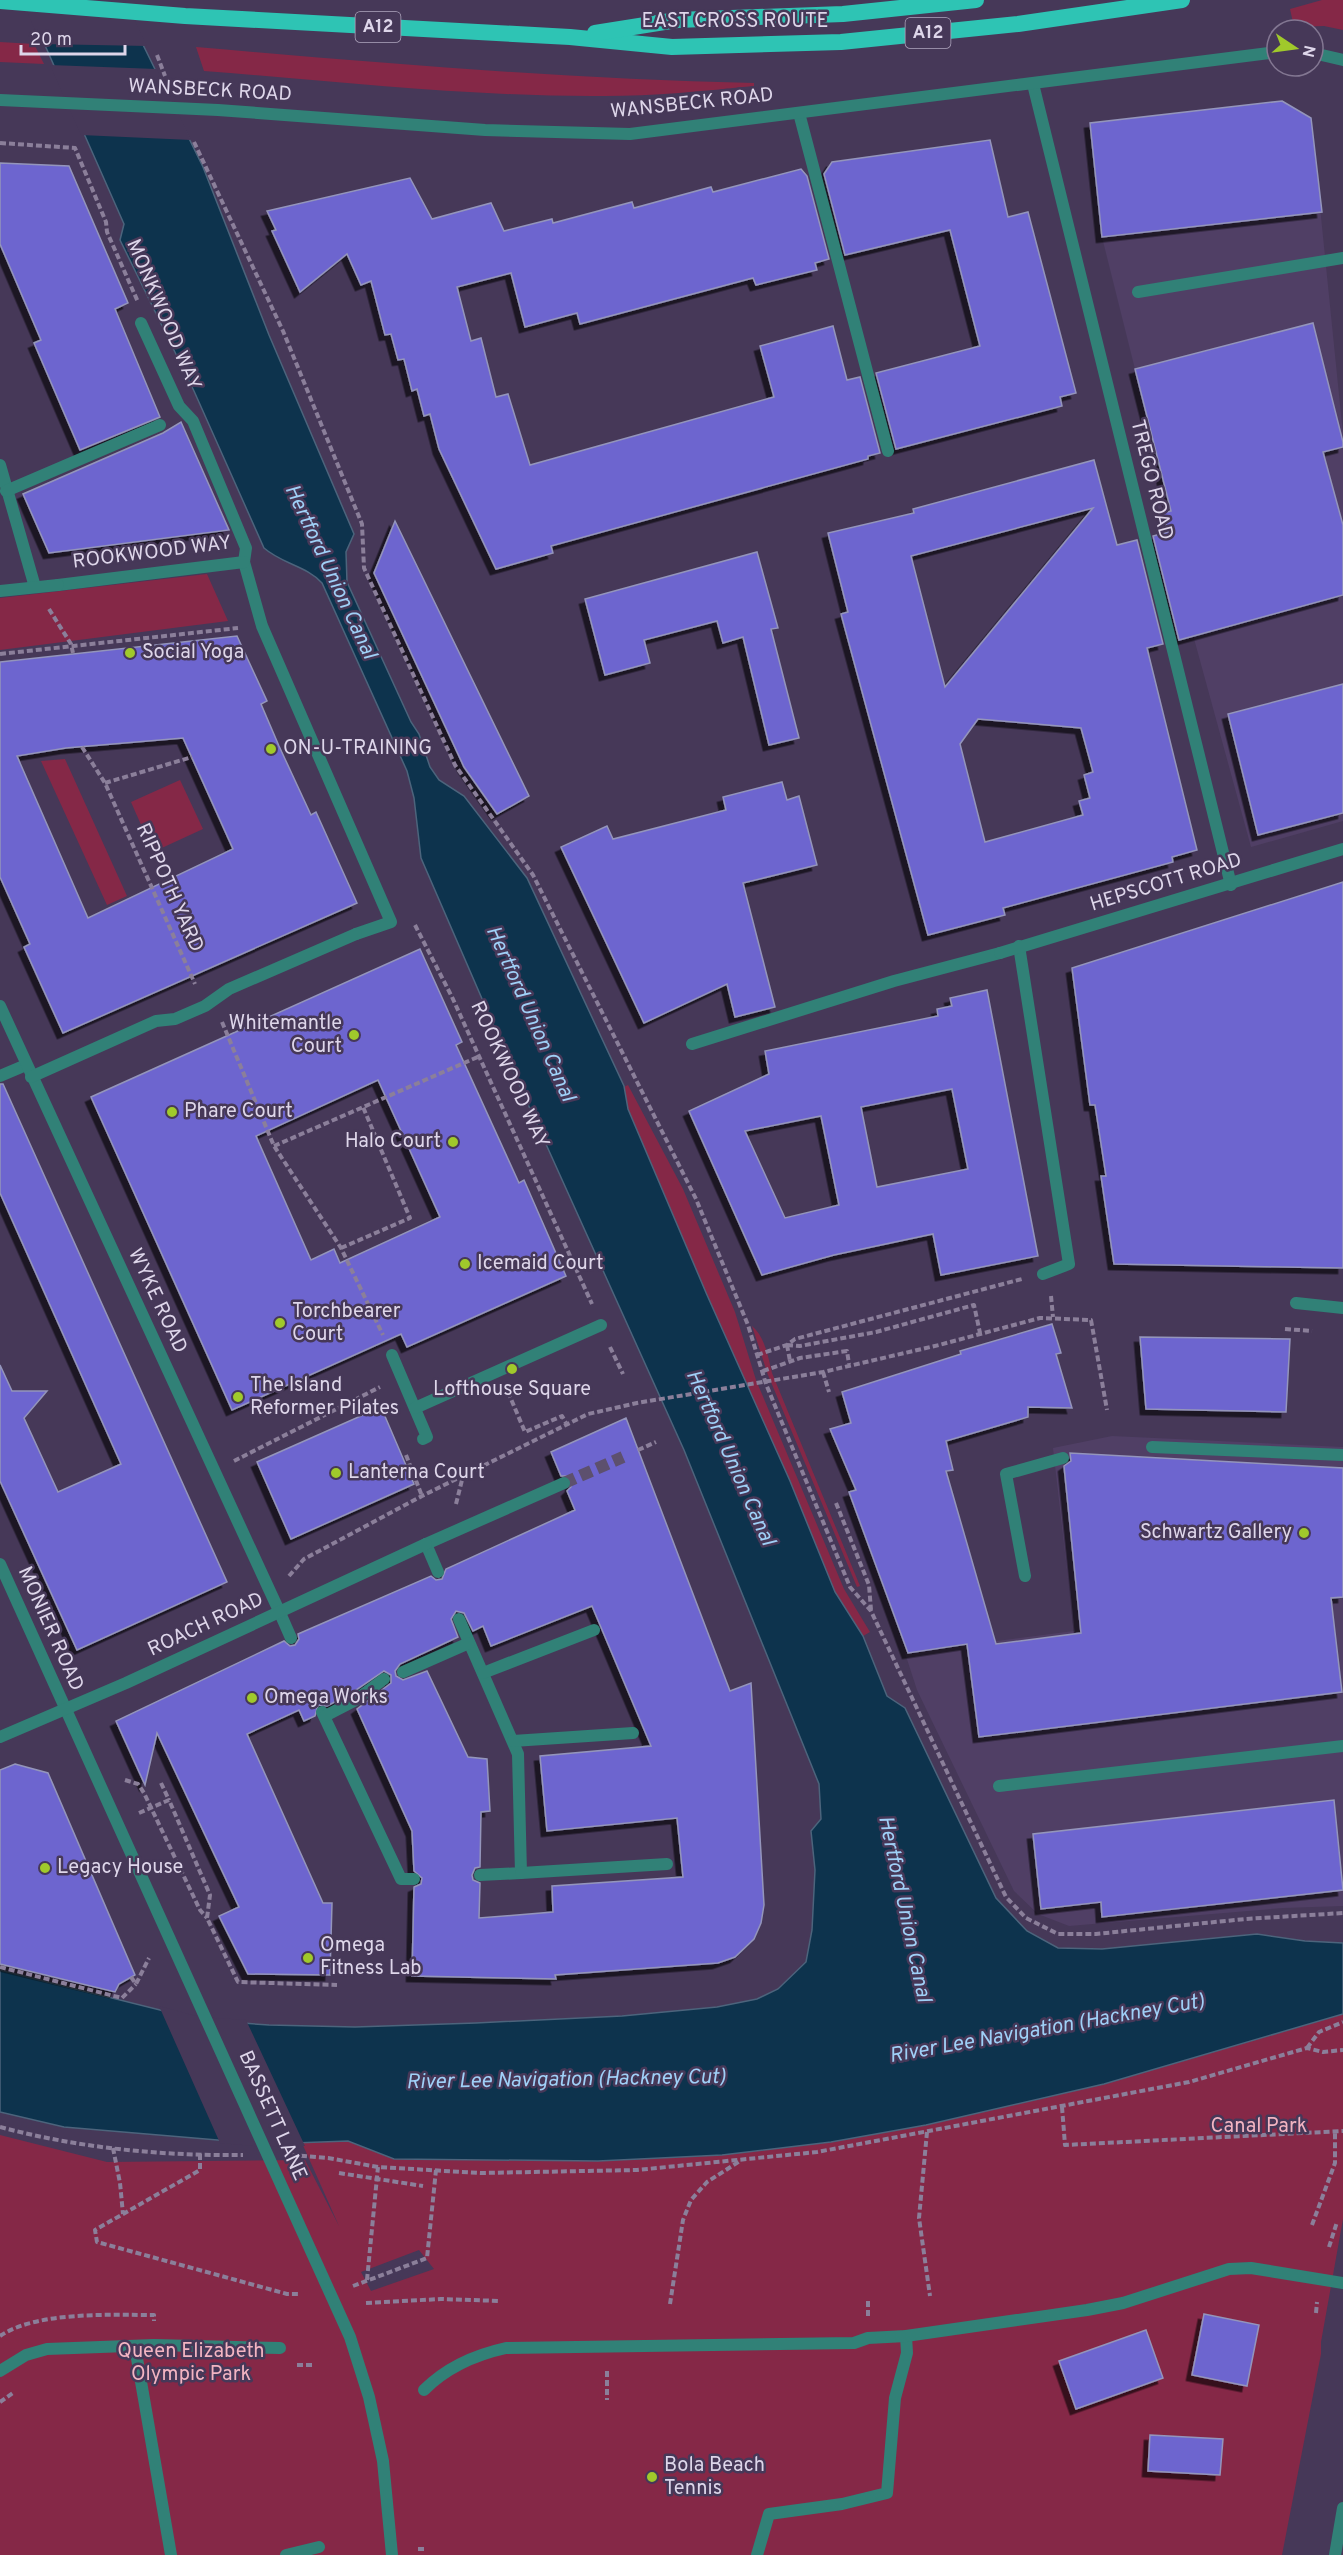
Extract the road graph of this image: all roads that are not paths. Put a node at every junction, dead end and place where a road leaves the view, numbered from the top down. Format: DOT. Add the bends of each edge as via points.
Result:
graph roads {
  1 [pos="976,0"];
  2 [pos="1182,0"];
  3 [pos="8,1"];
  4 [pos="570,37"];
  5 [pos="1265,54"];
  6 [pos="1325,56"];
  7 [pos="1343,60"];
  8 [pos="1033,84"];
  9 [pos="0,100"];
  10 [pos="799,113"];
  11 [pos="1343,258"];
  12 [pos="1138,292"];
  13 [pos="141,323"];
  14 [pos="160,425"];
  15 [pos="888,451"];
  16 [pos="0,465"];
  17 [pos="6,491"];
  18 [pos="244,562"];
  19 [pos="34,587"];
  20 [pos="0,591"];
  21 [pos="1343,849"];
  22 [pos="1231,885"];
  23 [pos="1019,946"];
  24 [pos="0,1006"];
  25 [pos="692,1044"];
  26 [pos="26,1065"];
  27 [pos="0,1076"];
  28 [pos="31,1077"];
  29 [pos="1043,1274"];
  30 [pos="1296,1304"];
  31 [pos="1343,1308"];
  32 [pos="601,1326"];
  33 [pos="392,1354"];
  34 [pos="415,1408"];
  35 [pos="423,1438"];
  36 [pos="1152,1447"];
  37 [pos="1343,1455"];
  38 [pos="1063,1458"];
  39 [pos="564,1483"];
  40 [pos="426,1544"];
  41 [pos="0,1564"];
  42 [pos="438,1572"];
  43 [pos="1025,1576"];
  44 [pos="280,1613"];
  45 [pos="459,1619"];
  46 [pos="594,1629"];
  47 [pos="291,1638"];
  48 [pos="469,1643"];
  49 [pos="403,1672"];
  50 [pos="483,1673"];
  51 [pos="384,1679"];
  52 [pos="64,1710"];
  53 [pos="633,1733"];
  54 [pos="0,1737"];
  55 [pos="513,1741"];
  56 [pos="1343,1746"];
  57 [pos="999,1786"];
  58 [pos="667,1864"];
  59 [pos="521,1873"];
  60 [pos="480,1875"];
  61 [pos="414,1879"];
  62 [pos="1343,2283"];
  63 [pos="906,2336"];
  64 [pos="135,2347"];
  65 [pos="280,2348"];
  66 [pos="0,2371"];
  67 [pos="424,2390"];
  68 [pos="1343,2508"];
  69 [pos="319,2547"];
  70 [pos="171,2555"];
  71 [pos="286,2555"];
  72 [pos="392,2555"];
  73 [pos="758,2555"];
  74 [pos="1335,2555"];
  1 -- 4 [label="highway, A12" via="843,14 677,20"];
  2 -- 4 [label="highway, EAST CROSS ROUTE / A12" via="1018,24 841,42 672,47"];
  3 -- 4 [label="highway, EAST CROSS ROUTE / A12" via="185,16"];
  5 -- 8 [label="street, WANSBECK ROAD"];
  6 -- 7 [label="street"];
  8 -- 10 [label="street, WANSBECK ROAD"];
  8 -- 22 [label="street, TREGO ROAD"];
  9 -- 10 [label="street, WANSBECK ROAD" via="218,110 486,130 630,134"];
  10 -- 15 [label="street"];
  11 -- 12 [label="street"];
  13 -- 18 [label="street, MONKWOOD WAY" via="179,406 193,422 246,548"];
  14 -- 17 [label="street"];
  16 -- 17 [label="street"];
  17 -- 19 [label="street"];
  18 -- 19 [label="street, ROOKWOOD WAY"];
  18 -- 28 [label="street, ROOKWOOD WAY" via="262,626 391,922 230,990 175,1019 156,1021"];
  19 -- 20 [label="street, ROOKWOOD WAY"];
  21 -- 22 [label="street, HEPSCOTT ROAD"];
  22 -- 23 [label="street, HEPSCOTT ROAD"];
  23 -- 25 [label="street, HEPSCOTT ROAD"];
  23 -- 29 [label="street" via="1069,1264"];
  24 -- 26 [label="street, WYKE ROAD"];
  26 -- 27 [label="street"];
  26 -- 28 [label="street, WYKE ROAD"];
  28 -- 44 [label="street, WYKE ROAD"];
  30 -- 31 [label="street"];
  32 -- 34 [label="street"];
  33 -- 34 [label="street"];
  34 -- 35 [label="street" via="427,1437"];
  36 -- 37 [label="street"];
  38 -- 43 [label="street" via="1006,1474"];
  39 -- 40 [label="street, ROACH ROAD"];
  40 -- 42 [label="street"];
  40 -- 44 [label="street, ROACH ROAD"];
  41 -- 52 [label="street, MONIER ROAD"];
  44 -- 47 [label="street, WYKE ROAD"];
  44 -- 52 [label="street, ROACH ROAD"];
  45 -- 48 [label="street"];
  46 -- 50 [label="street"];
  48 -- 49 [label="street"];
  48 -- 50 [label="street"];
  50 -- 55 [label="street"];
  51 -- 61 [label="street" via="354,1701 324,1714 401,1879"];
  52 -- 54 [label="street, ROACH ROAD"];
  52 -- 72 [label="street, BASSETT LANE" via="350,2337 383,2461"];
  53 -- 55 [label="street"];
  55 -- 59 [label="street" via="518,1754"];
  56 -- 57 [label="street"];
  58 -- 59 [label="street"];
  59 -- 60 [label="street"];
  62 -- 63 [label="street" via="1251,2268 1229,2269 1123,2303"];
  63 -- 67 [label="street" via="868,2338 854,2343 506,2349 480,2354 456,2365"];
  63 -- 73 [label="street" via="907,2353 895,2398 887,2493 769,2514"];
  64 -- 65 [label="street"];
  64 -- 66 [label="street" via="47,2349 26,2355"];
  64 -- 70 [label="street"];
  68 -- 74 [label="street"];
  69 -- 71 [label="street"];
}
